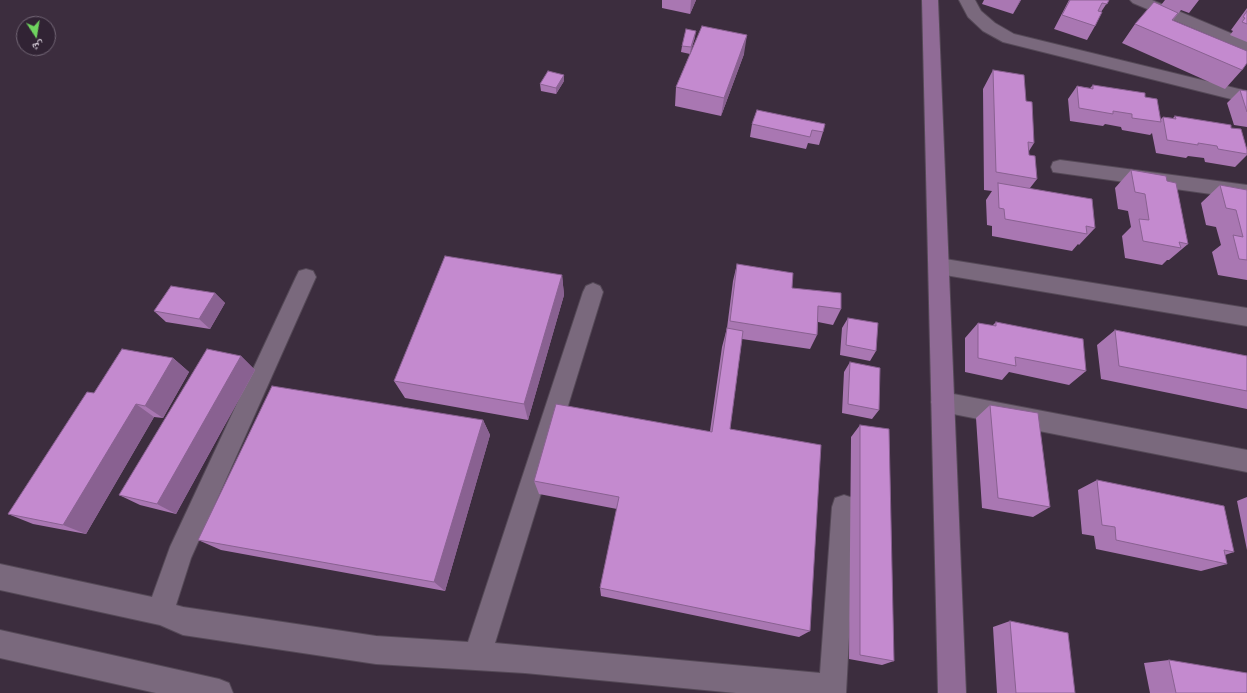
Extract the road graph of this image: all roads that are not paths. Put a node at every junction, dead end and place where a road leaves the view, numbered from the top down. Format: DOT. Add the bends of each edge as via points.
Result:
graph roads {
  1 [pos="930,0"];
  2 [pos="967,0"];
  3 [pos="1138,0"];
  4 [pos="1247,46"];
  5 [pos="1247,97"];
  6 [pos="1060,167"];
  7 [pos="1247,192"];
  8 [pos="939,266"];
  9 [pos="306,277"];
  10 [pos="593,292"];
  11 [pos="1247,317"];
  12 [pos="943,402"];
  13 [pos="1247,461"];
  14 [pos="844,507"];
  15 [pos="0,577"];
  16 [pos="160,612"];
  17 [pos="0,644"];
  18 [pos="477,656"];
  19 [pos="833,691"];
  20 [pos="219,693"];
  21 [pos="952,693"];
  1 -- 8 [label="main road"];
  2 -- 5 [label="street" via="974,14 989,27 1009,38"];
  3 -- 4 [label="street"];
  6 -- 7 [label="street"];
  8 -- 11 [label="street"];
  8 -- 12 [label="main road"];
  9 -- 16 [label="street" via="179,556"];
  10 -- 18 [label="street"];
  12 -- 13 [label="street"];
  12 -- 21 [label="main road"];
  14 -- 19 [label="street"];
  15 -- 16 [label="street"];
  16 -- 18 [label="street" via="183,621 376,650"];
  17 -- 20 [label="street"];
  18 -- 19 [label="street"];
}
